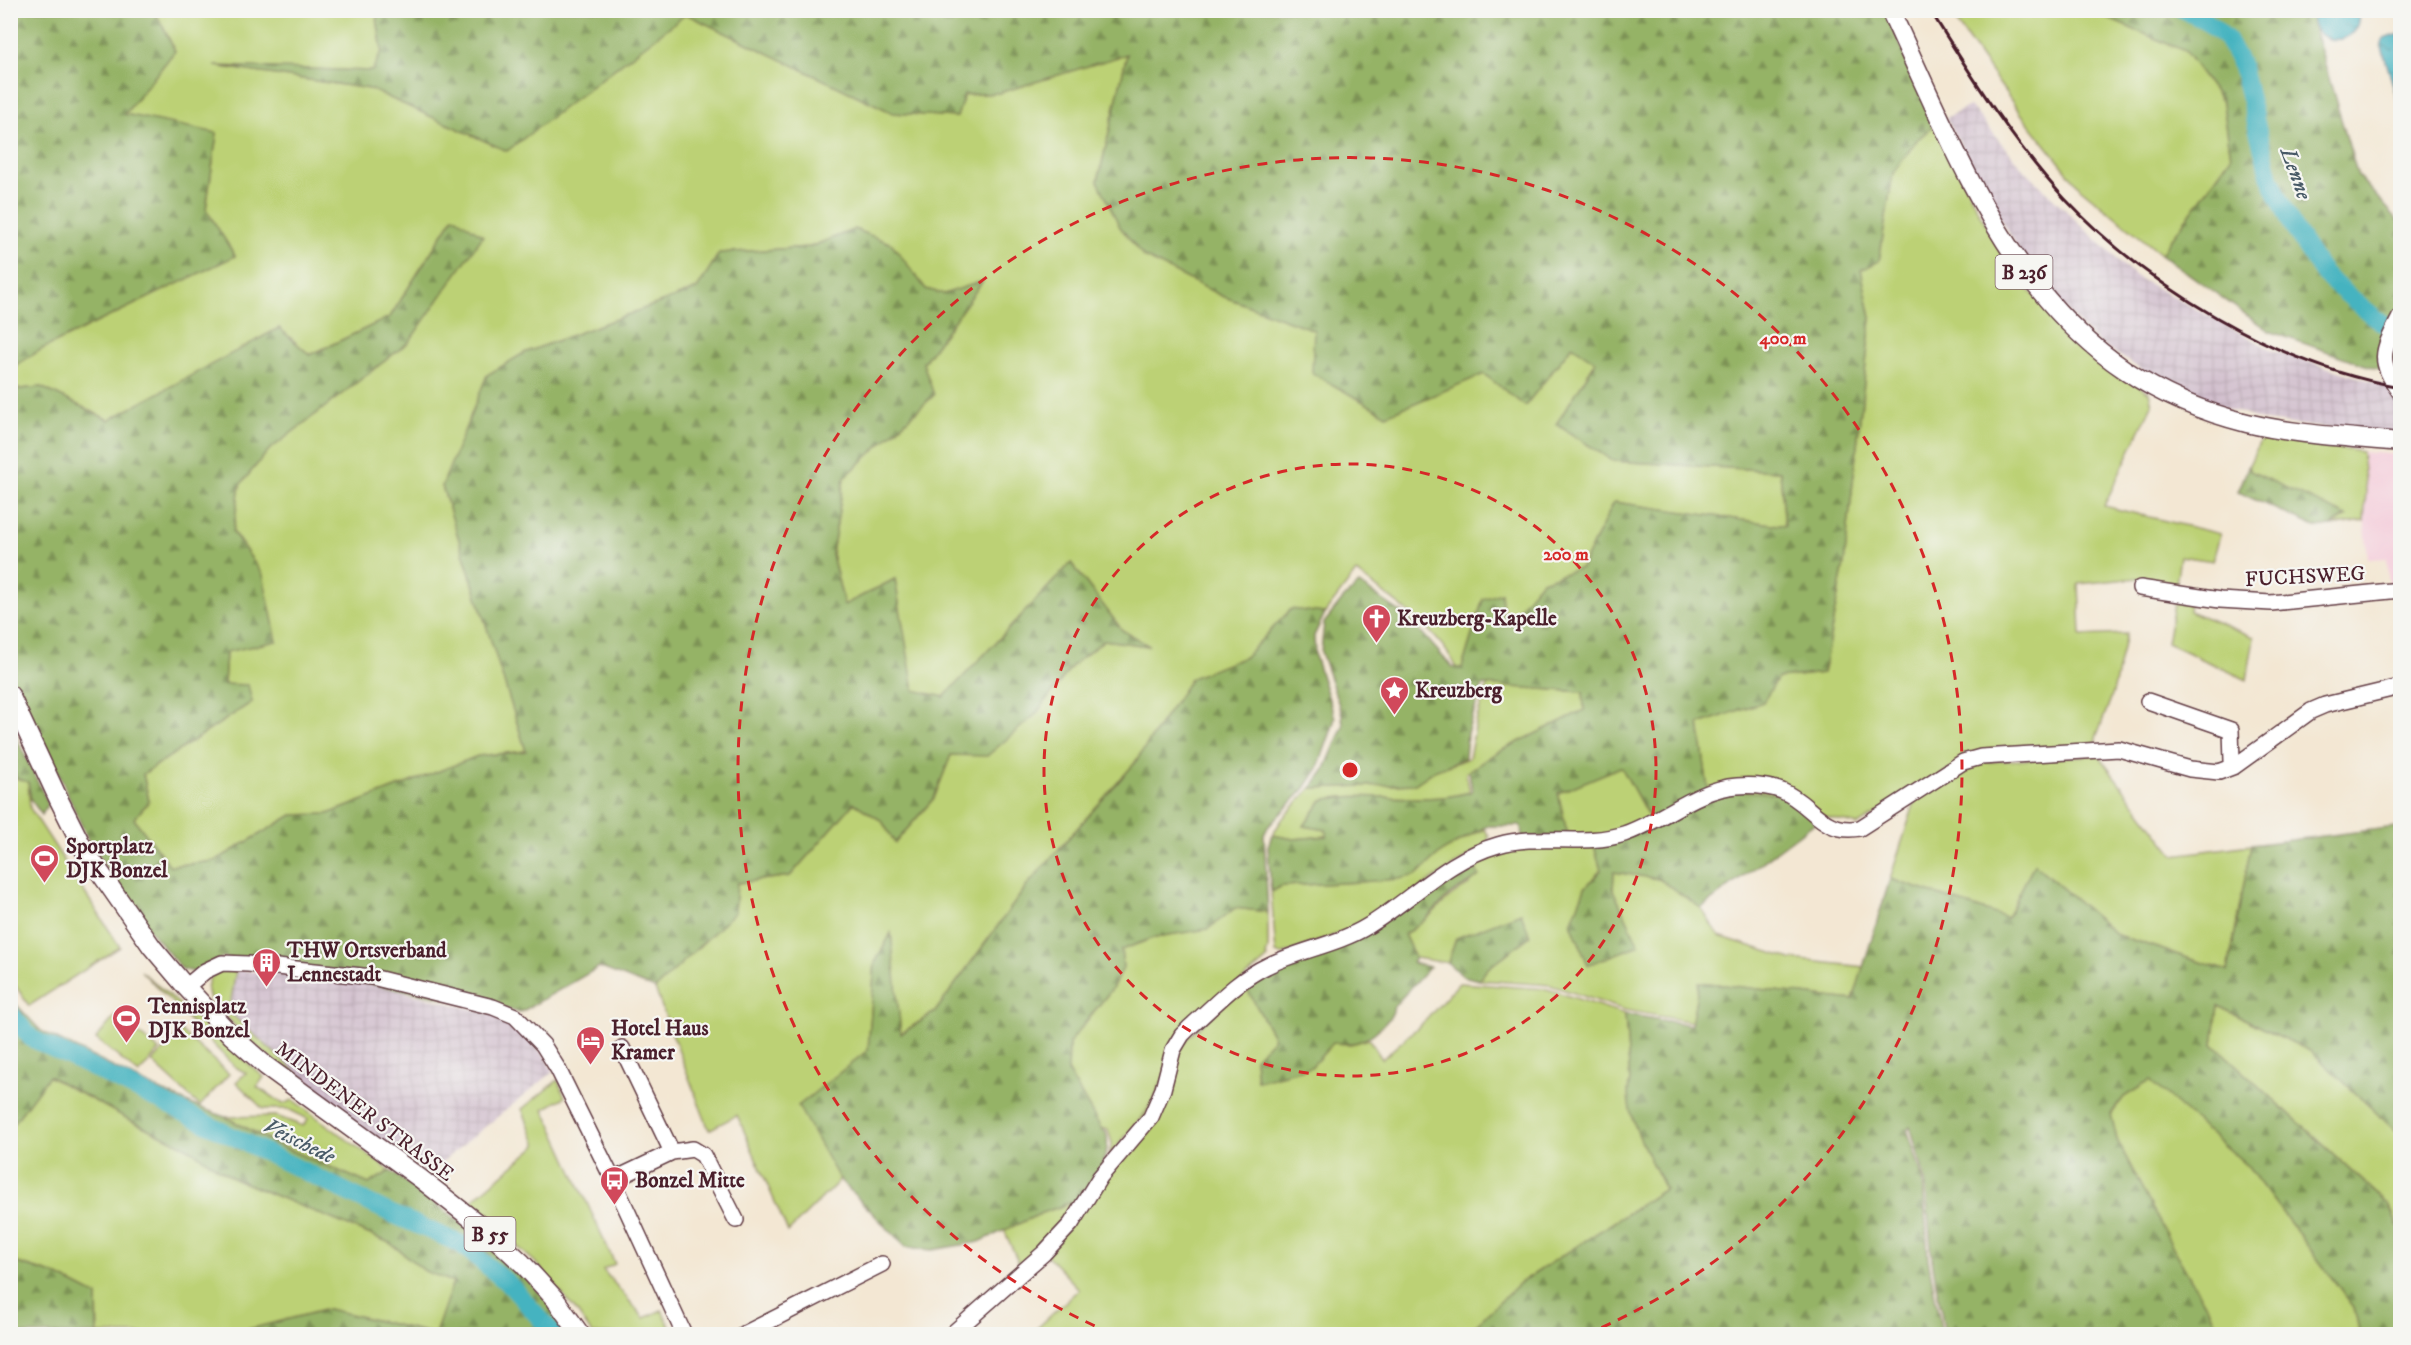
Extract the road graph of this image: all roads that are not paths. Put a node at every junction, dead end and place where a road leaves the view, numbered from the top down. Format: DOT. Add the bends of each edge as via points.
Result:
graph roads {
  1 [pos="1890,10"];
  2 [pos="2400,317"];
  3 [pos="2400,392"];
  4 [pos="2400,442"];
  5 [pos="2140,588"];
  6 [pos="2400,590"];
  7 [pos="2400,687"];
  8 [pos="10,695"];
  9 [pos="2148,701"];
  10 [pos="2235,766"];
  11 [pos="186,987"];
  12 [pos="622,1048"];
  13 [pos="672,1152"];
  14 [pos="613,1180"];
  15 [pos="736,1220"];
  16 [pos="882,1264"];
  17 [pos="969,1330"];
  18 [pos="580,1335"];
  19 [pos="684,1335"];
  20 [pos="744,1335"];
  21 [pos="952,1335"];
  1 -- 4 [label="main road, B 236" via="1982,203 2017,262 2051,306 2094,346 2146,382 2206,410 2266,427"];
  2 -- 3 [label="street" via="2385,345 2384,364"];
  5 -- 6 [label="street, FUCHSWEG" via="2271,603"];
  7 -- 10 [label="street" via="2311,711"];
  8 -- 11 [label="main road, MINDENER STRASSE / B 55" via="83,848 152,947"];
  9 -- 10 [label="street" via="2231,730"];
  10 -- 17 [label="street" via="2208,772 2110,748 1972,759 1860,828 1852,829 1832,827 1783,791 1734,786 1711,792 1627,833 1602,838 1526,839 1466,859 1356,933 1255,972 1189,1028 1173,1050 1150,1117 1100,1177 1071,1224"];
  11 -- 14 [label="street" via="222,963 248,964 372,977 493,1006 514,1016 543,1045"];
  11 -- 18 [label="main road, MINDENER STRASSE / B 55" via="266,1066 486,1230 555,1299"];
  12 -- 13 [label="street"];
  13 -- 14 [label="street"];
  13 -- 15 [label="street" via="693,1149 703,1155"];
  14 -- 19 [label="street"];
  16 -- 20 [label="street"];
  17 -- 21 [label="street"];
}
